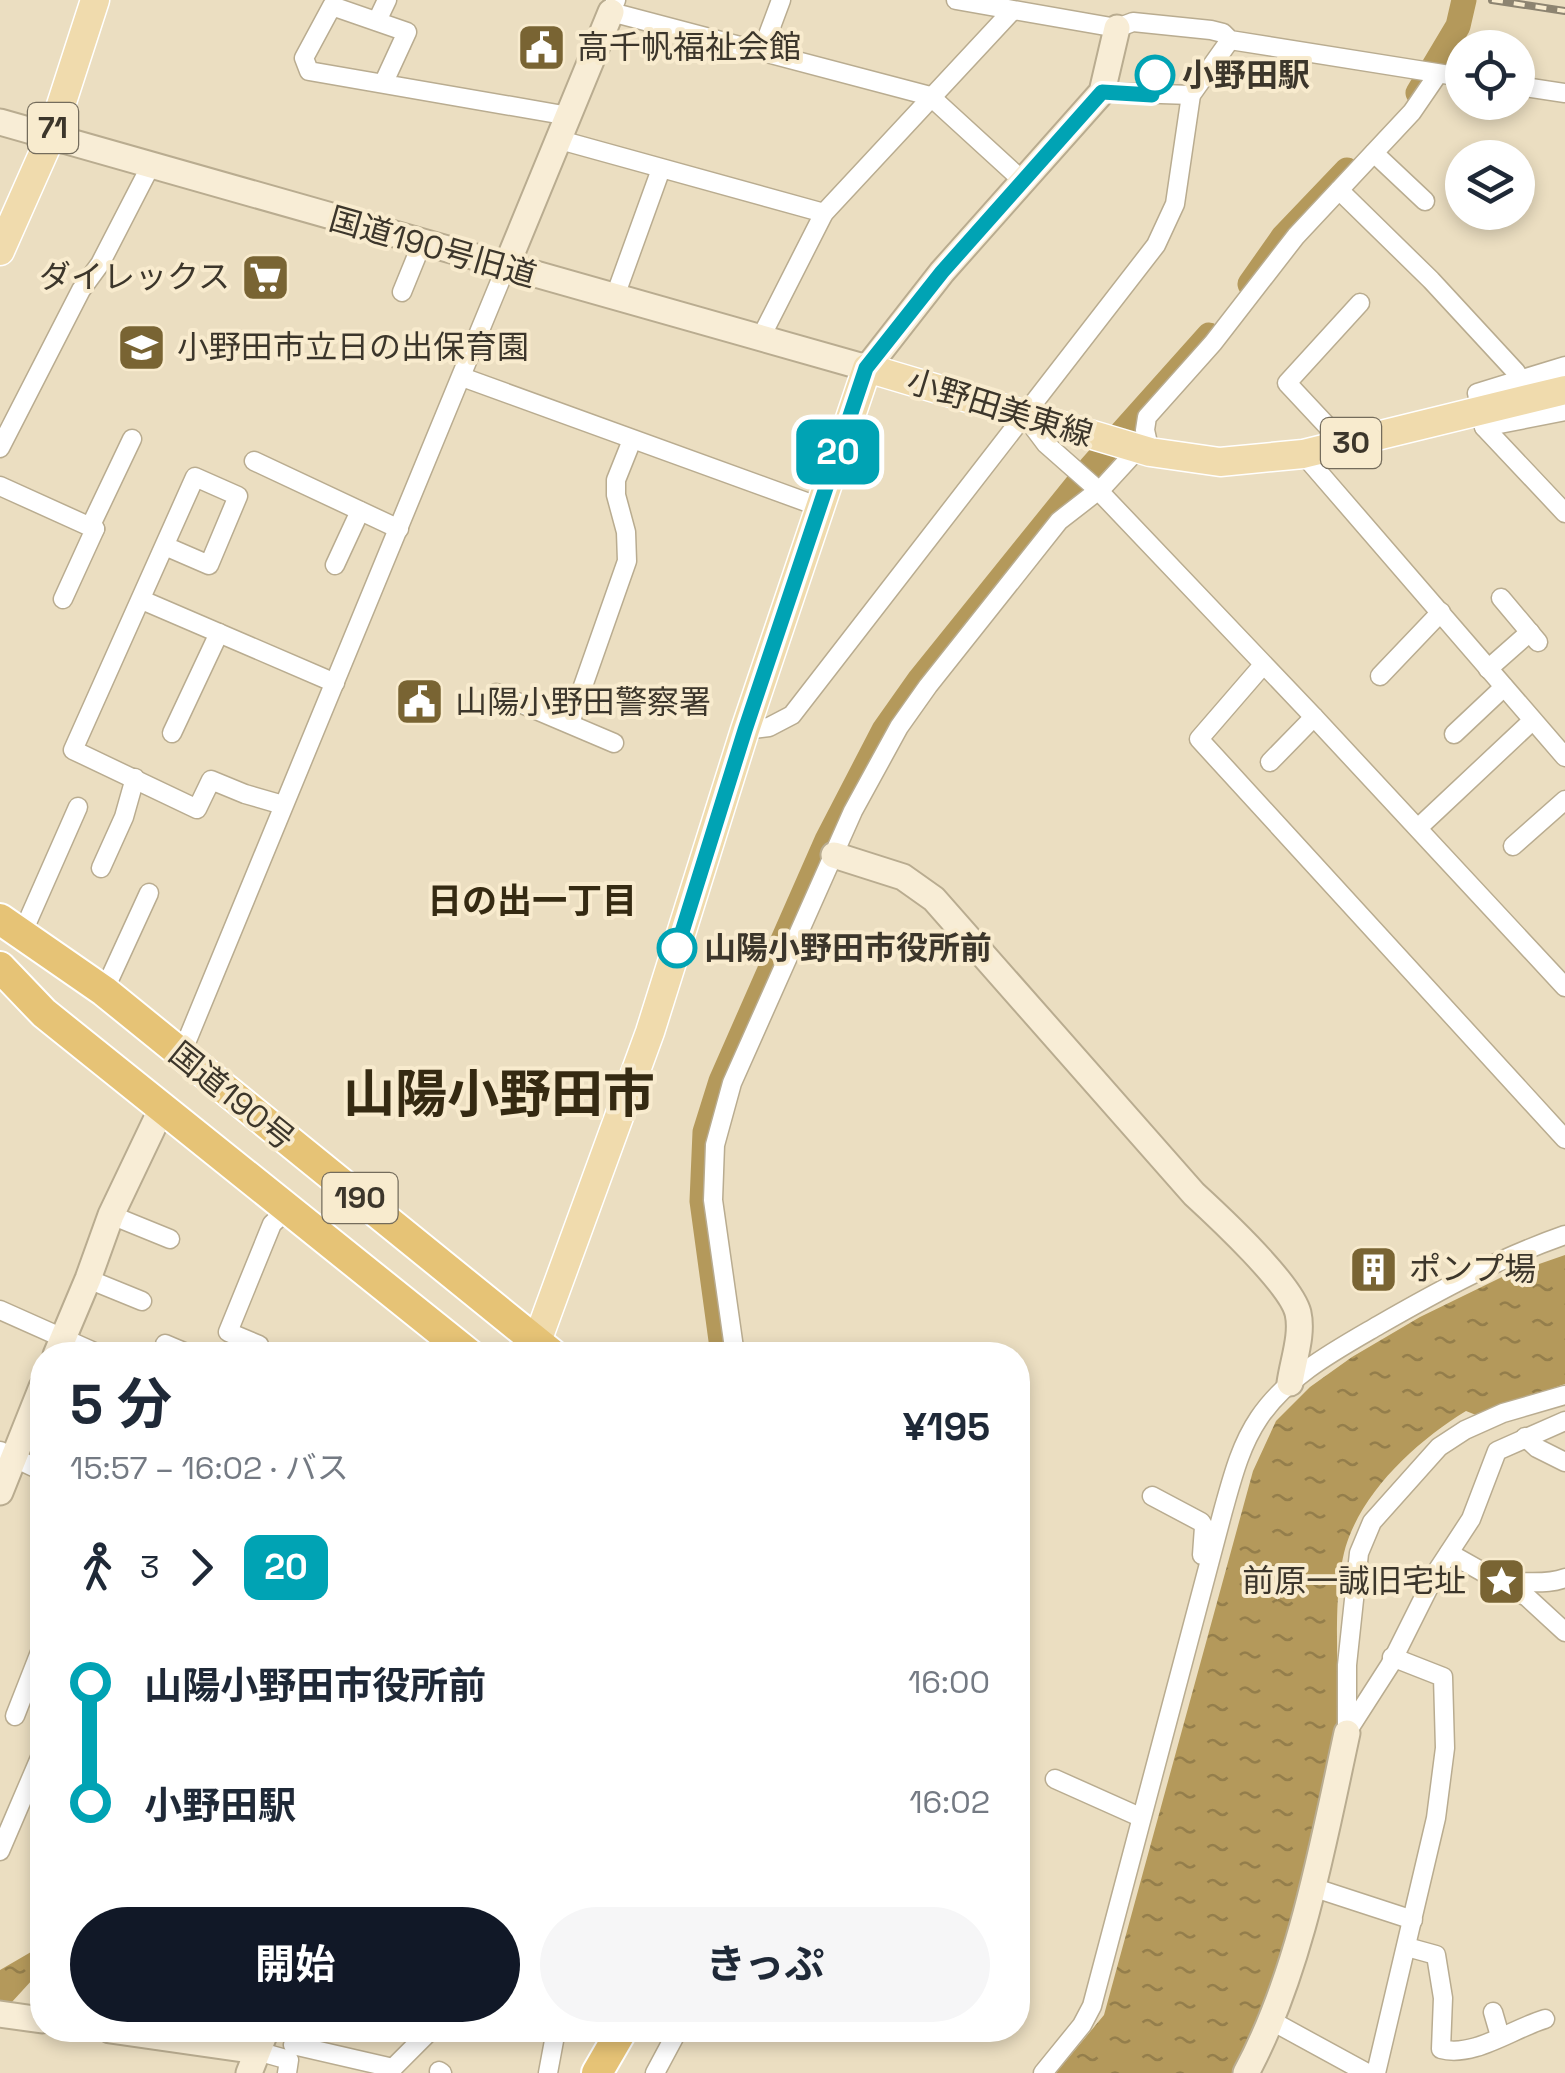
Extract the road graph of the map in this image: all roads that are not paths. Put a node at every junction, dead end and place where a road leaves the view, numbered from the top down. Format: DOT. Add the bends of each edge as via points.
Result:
graph roads {
  1 [pos="95,0"];
  2 [pos="387,0"];
  3 [pos="780,0"];
  4 [pos="956,0"];
  5 [pos="613,6"];
  6 [pos="1012,11"];
  7 [pos="377,21"];
  8 [pos="1117,28"];
  9 [pos="1230,40"];
  10 [pos="762,51"];
  11 [pos="1432,73"];
  12 [pos="1445,75"];
  13 [pos="384,82"];
  14 [pos="1535,89"];
  15 [pos="1102,92"];
  16 [pos="1565,93"];
  17 [pos="1190,95"];
  18 [pos="930,96"];
  19 [pos="0,122"];
  20 [pos="565,128"];
  21 [pos="51,136"];
  22 [pos="1374,153"];
  23 [pos="150,167"];
  24 [pos="660,169"];
  25 [pos="1024,181"];
  26 [pos="1339,190"];
  27 [pos="1426,201"];
  28 [pos="824,213"];
  29 [pos="422,243"];
  30 [pos="0,251"];
  31 [pos="506,267"];
  32 [pos="402,292"];
  33 [pos="614,299"];
  34 [pos="1360,303"];
  35 [pos="760,339"];
  36 [pos="1565,366"];
  37 [pos="866,368"];
  38 [pos="462,377"];
  39 [pos="1519,379"];
  40 [pos="1565,390"];
  41 [pos="1565,411"];
  42 [pos="1025,416"];
  43 [pos="1482,419"];
  44 [pos="132,438"];
  45 [pos="632,440"];
  46 [pos="1344,444"];
  47 [pos="0,448"];
  48 [pos="1141,449"];
  49 [pos="1303,454"];
  50 [pos="254,461"];
  51 [pos="0,486"];
  52 [pos="1094,487"];
  53 [pos="820,508"];
  54 [pos="360,511"];
  55 [pos="1565,513"];
  56 [pos="95,528"];
  57 [pos="399,529"];
  58 [pos="165,546"];
  59 [pos="335,566"];
  60 [pos="1501,598"];
  61 [pos="63,599"];
  62 [pos="142,600"];
  63 [pos="1440,612"];
  64 [pos="219,633"];
  65 [pos="1263,665"];
  66 [pos="1488,669"];
  67 [pos="1380,676"];
  68 [pos="335,683"];
  69 [pos="1504,687"];
  70 [pos="496,692"];
  71 [pos="1314,716"];
  72 [pos="1532,720"];
  73 [pos="570,724"];
  74 [pos="745,730"];
  75 [pos="172,734"];
  76 [pos="1454,734"];
  77 [pos="614,743"];
  78 [pos="1565,757"];
  79 [pos="1270,762"];
  80 [pos="135,778"];
  81 [pos="1565,800"];
  82 [pos="284,805"];
  83 [pos="78,807"];
  84 [pos="1418,828"];
  85 [pos="1513,846"];
  86 [pos="834,855"];
  87 [pos="101,868"];
  88 [pos="148,893"];
  89 [pos="11,926"];
  90 [pos="0,967"];
  91 [pos="75,970"];
  92 [pos="1565,987"];
  93 [pos="104,991"];
  94 [pos="44,1013"];
  95 [pos="181,1055"];
  96 [pos="162,1108"];
  97 [pos="1565,1139"];
  98 [pos="288,1209"];
  99 [pos="110,1215"];
  100 [pos="1565,1235"];
  101 [pos="170,1239"];
  102 [pos="88,1279"];
  103 [pos="142,1302"];
  104 [pos="0,1310"];
  105 [pos="52,1342"];
  106 [pos="61,1342"];
  107 [pos="252,1342"];
  108 [pos="454,1342"];
  109 [pos="527,1342"];
  110 [pos="542,1342"];
  111 [pos="732,1342"];
  112 [pos="1290,1383"];
  113 [pos="1565,1394"];
  114 [pos="30,1415"];
  115 [pos="1565,1421"];
  116 [pos="1525,1437"];
  117 [pos="7,1454"];
  118 [pos="1565,1462"];
  119 [pos="30,1465"];
  120 [pos="0,1492"];
  121 [pos="1152,1496"];
  122 [pos="1449,1553"];
  123 [pos="1205,1575"];
  124 [pos="1565,1578"];
  125 [pos="1502,1585"];
  126 [pos="1565,1632"];
  127 [pos="1392,1657"];
  128 [pos="30,1677"];
  129 [pos="15,1716"];
  130 [pos="1347,1733"];
  131 [pos="1055,1778"];
  132 [pos="30,1781"];
  133 [pos="1140,1817"];
  134 [pos="0,1851"];
  135 [pos="1312,1888"];
  136 [pos="1413,1920"];
  137 [pos="1407,1947"];
  138 [pos="1493,2012"];
  139 [pos="3,2018"];
  140 [pos="30,2019"];
  141 [pos="1545,2019"];
  142 [pos="1270,2020"];
  143 [pos="1500,2036"];
  144 [pos="194,2042"];
  145 [pos="425,2042"];
  146 [pos="554,2042"];
  147 [pos="599,2042"];
  148 [pos="602,2042"];
  149 [pos="672,2042"];
  150 [pos="257,2051"];
  151 [pos="291,2052"];
  152 [pos="390,2070"];
  153 [pos="548,2073"];
  154 [pos="586,2073"];
  155 [pos="597,2073"];
  156 [pos="655,2073"];
  157 [pos="1043,2073"];
  158 [pos="1246,2073"];
  159 [pos="1368,2073"];
  160 [pos="1376,2073"];
  1 -- 21 [label="main road, 71"];
  2 -- 7 [label="street"];
  3 -- 10 [label="street"];
  4 -- 6 [label="street"];
  5 -- 10 [label="street"];
  5 -- 20 [label="street"];
  6 -- 8 [label="street"];
  6 -- 18 [label="street"];
  7 -- 13 [label="street" via="408,32"];
  7 -- 13 [label="street" via="332,6 304,58 308,71"];
  8 -- 9 [label="street" via="1164,24 1223,32"];
  8 -- 15 [label="street"];
  9 -- 11 [label="street"];
  9 -- 17 [label="street"];
  10 -- 18 [label="street"];
  11 -- 12 [label="street"];
  11 -- 22 [label="street" via="1412,112"];
  13 -- 20 [label="street"];
  14 -- 16 [label="street"];
  15 -- 17 [label="street"];
  15 -- 25 [label="street"];
  17 -- 42 [label="street" via="1166,230"];
  18 -- 25 [label="street"];
  18 -- 28 [label="street"];
  19 -- 21 [label="street, 国道190号旧道"];
  20 -- 24 [label="street"];
  20 -- 31 [label="street"];
  21 -- 23 [label="street, 国道190号旧道"];
  21 -- 30 [label="main road, 71"];
  22 -- 26 [label="street"];
  22 -- 27 [label="street"];
  23 -- 29 [label="street, 国道190号旧道"];
  23 -- 47 [label="street"];
  24 -- 28 [label="street"];
  24 -- 33 [label="street"];
  25 -- 37 [label="street"];
  26 -- 39 [label="street" via="1432,280"];
  26 -- 48 [label="street" via="1147,417"];
  28 -- 35 [label="street"];
  29 -- 31 [label="street, 国道190号旧道"];
  29 -- 32 [label="street"];
  31 -- 33 [label="street, 国道190号旧道"];
  31 -- 38 [label="street"];
  33 -- 35 [label="street, 国道190号旧道"];
  34 -- 46 [label="street" via="1287,384"];
  35 -- 37 [label="street, 国道190号旧道"];
  36 -- 39 [label="street"];
  37 -- 42 [label="main road, 小野田美東線 / 30"];
  37 -- 53 [label="main road, 小野田美東線"];
  38 -- 45 [label="street"];
  38 -- 57 [label="street"];
  39 -- 43 [label="street" via="1477,393"];
  40 -- 43 [label="main road, 小野田美東線 / 30"];
  41 -- 43 [label="street"];
  42 -- 48 [label="main road, 小野田美東線 / 30"];
  42 -- 52 [label="street"];
  42 -- 74 [label="street" via="792,715"];
  43 -- 46 [label="main road, 小野田美東線 / 30"];
  43 -- 55 [label="street"];
  44 -- 56 [label="street"];
  45 -- 53 [label="street"];
  45 -- 73 [label="street" via="616,480 628,561"];
  46 -- 49 [label="main road, 小野田美東線 / 30"];
  48 -- 49 [label="main road, 小野田美東線 / 30" via="1220,462"];
  48 -- 52 [label="street" via="1104,486"];
  49 -- 63 [label="street"];
  50 -- 54 [label="street"];
  51 -- 56 [label="street"];
  52 -- 65 [label="street"];
  52 -- 86 [label="street" via="1059,521 928,686"];
  53 -- 74 [label="main road, 小野田美東線"];
  54 -- 57 [label="street"];
  54 -- 59 [label="street"];
  56 -- 61 [label="street"];
  57 -- 68 [label="street"];
  58 -- 58 [label="street" via="195,478 238,496 209,565"];
  58 -- 62 [label="street"];
  60 -- 66 [label="street" via="1534,637"];
  62 -- 64 [label="street"];
  62 -- 80 [label="street" via="73,750"];
  63 -- 66 [label="street"];
  63 -- 67 [label="street"];
  64 -- 68 [label="street"];
  64 -- 75 [label="street"];
  65 -- 71 [label="street"];
  65 -- 97 [label="street" via="1199,739"];
  66 -- 69 [label="street"];
  68 -- 82 [label="street"];
  69 -- 72 [label="street"];
  69 -- 76 [label="street"];
  70 -- 73 [label="street"];
  71 -- 79 [label="street"];
  71 -- 84 [label="street"];
  72 -- 78 [label="street"];
  72 -- 84 [label="street"];
  73 -- 77 [label="street"];
  74 -- 110 [label="main road, 小野田美東線"];
  80 -- 82 [label="street" via="198,809 212,780"];
  80 -- 87 [label="street"];
  81 -- 85 [label="street"];
  82 -- 95 [label="street"];
  83 -- 89 [label="street"];
  84 -- 92 [label="street"];
  86 -- 111 [label="street" via="732,1084 715,1145 713,1200"];
  86 -- 112 [label="street" via="903,877 934,899 1287,1293 1298,1310 1299,1330"];
  88 -- 93 [label="street"];
  89 -- 91 [label="highway, 国道190号 / 190"];
  90 -- 94 [label="highway, 国道190号 / 190"];
  91 -- 93 [label="highway, 国道190号 / 190"];
  91 -- 94 [label="highway" via="48,980"];
  93 -- 95 [label="highway, 国道190号 / 190"];
  94 -- 96 [label="highway, 国道190号 / 190"];
  95 -- 109 [label="highway, 国道190号 / 190"];
  96 -- 98 [label="highway, 国道190号 / 190"];
  96 -- 99 [label="street"];
  98 -- 107 [label="street" via="272,1224 228,1332"];
  98 -- 108 [label="highway, 国道190号 / 190"];
  99 -- 101 [label="street"];
  99 -- 102 [label="street"];
  100 -- 112 [label="street" via="1469,1274"];
  102 -- 103 [label="street"];
  102 -- 106 [label="street"];
  104 -- 105 [label="street"];
  112 -- 123 [label="street" via="1258,1420 1240,1457"];
  113 -- 130 [label="street" via="1503,1413 1438,1447 1372,1522 1359,1553"];
  114 -- 117 [label="street"];
  115 -- 116 [label="street"];
  116 -- 118 [label="street"];
  116 -- 122 [label="street" via="1497,1451 1471,1518"];
  117 -- 119 [label="street"];
  117 -- 120 [label="street"];
  121 -- 123 [label="street" via="1201,1522"];
  122 -- 125 [label="street"];
  122 -- 127 [label="street"];
  123 -- 133 [label="street"];
  124 -- 125 [label="street"];
  125 -- 126 [label="street" via="1526,1596"];
  127 -- 130 [label="street"];
  127 -- 136 [label="street" via="1443,1677 1446,1748"];
  128 -- 129 [label="street"];
  130 -- 135 [label="street"];
  131 -- 133 [label="street"];
  132 -- 134 [label="street"];
  133 -- 157 [label="street" via="1092,2006"];
  135 -- 136 [label="street"];
  135 -- 142 [label="street"];
  136 -- 137 [label="street"];
  137 -- 143 [label="street" via="1436,1955 1444,1998 1442,2049 1470,2051"];
  137 -- 160 [label="street"];
  138 -- 143 [label="street"];
  139 -- 140 [label="street"];
  141 -- 143 [label="street"];
  142 -- 158 [label="street"];
  142 -- 159 [label="street"];
  144 -- 150 [label="street"];
  145 -- 152 [label="street"];
  146 -- 153 [label="street"];
  147 -- 154 [label="highway"];
  148 -- 155 [label="highway"];
  149 -- 156 [label="street"];
  150 -- 151 [label="street"];
  151 -- 152 [label="street"];
}
